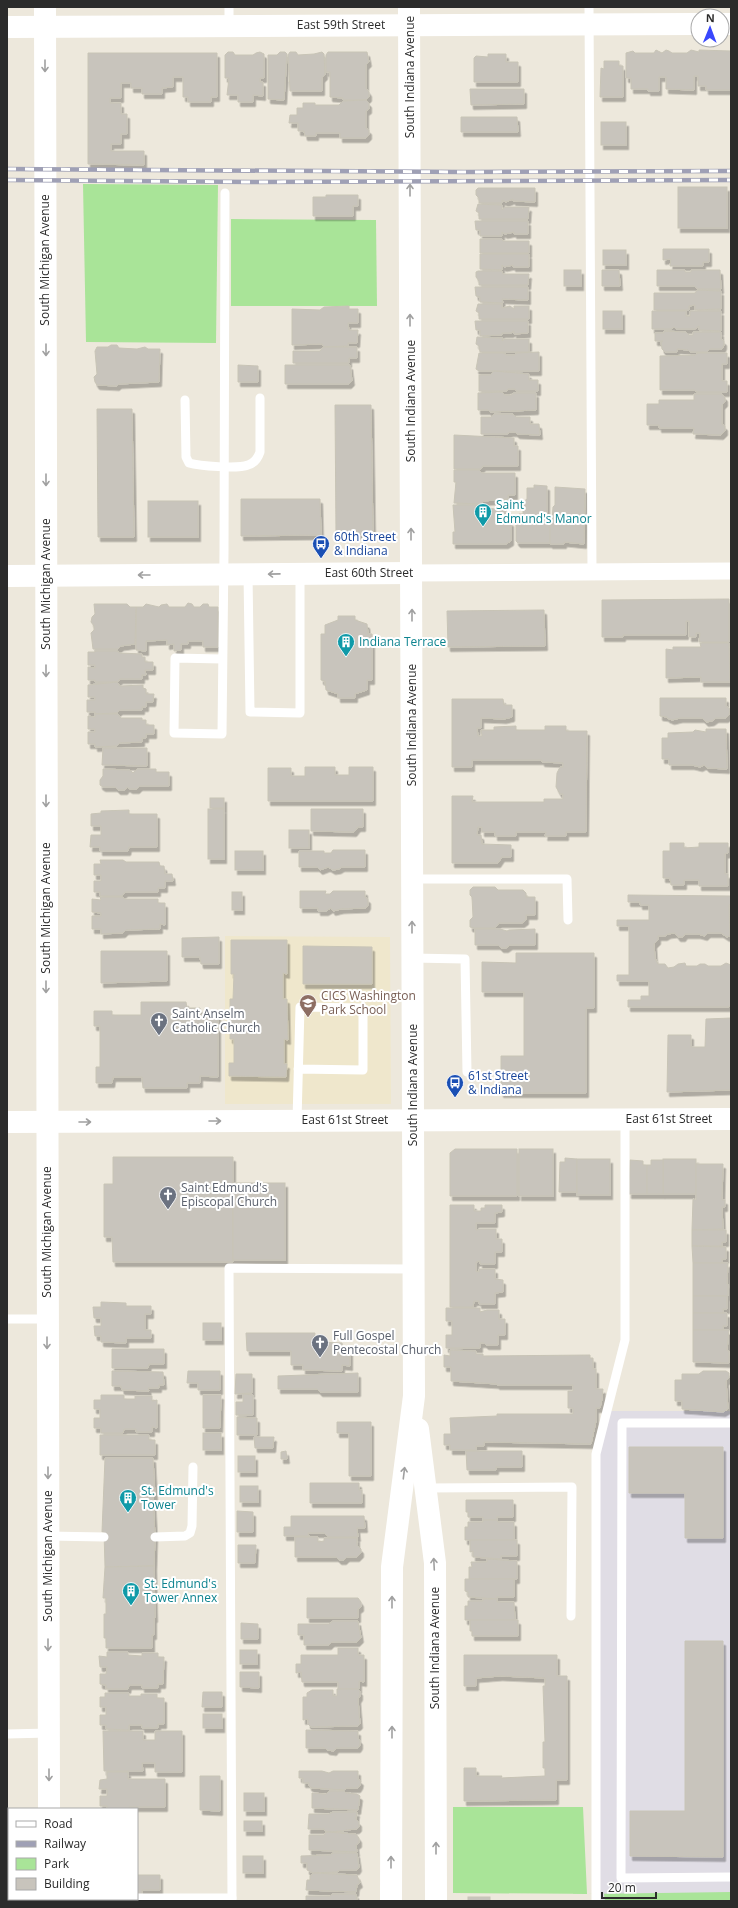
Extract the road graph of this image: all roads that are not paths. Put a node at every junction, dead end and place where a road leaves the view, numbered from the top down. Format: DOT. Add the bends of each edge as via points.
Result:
graph roads {
  1 [pos="229,16"];
  2 [pos="409,16"];
  3 [pos="589,16"];
  4 [pos="45,17"];
  5 [pos="690,23"];
  6 [pos="7,27"];
  7 [pos="225,193"];
  8 [pos="260,398"];
  9 [pos="185,400"];
  10 [pos="225,466"];
  11 [pos="731,571"];
  12 [pos="592,572"];
  13 [pos="412,573"];
  14 [pos="224,574"];
  15 [pos="248,574"];
  16 [pos="300,574"];
  17 [pos="7,576"];
  18 [pos="46,576"];
  19 [pos="222,659"];
  20 [pos="412,879"];
  21 [pos="568,920"];
  22 [pos="412,958"];
  23 [pos="298,1069"];
  24 [pos="467,1072"];
  25 [pos="625,1119"];
  26 [pos="731,1119"];
  27 [pos="413,1120"];
  28 [pos="296,1121"];
  29 [pos="7,1122"];
  30 [pos="46,1122"];
  31 [pos="413,1269"];
  32 [pos="7,1319"];
  33 [pos="47,1319"];
  34 [pos="414,1396"];
  35 [pos="731,1423"];
  36 [pos="193,1467"];
  37 [pos="425,1488"];
  38 [pos="48,1536"];
  39 [pos="104,1537"];
  40 [pos="155,1537"];
  41 [pos="571,1616"];
  42 [pos="7,1734"];
  43 [pos="49,1734"];
  44 [pos="49,1808"];
  45 [pos="731,1877"];
  46 [pos="138,1898"];
  47 [pos="232,1900"];
  48 [pos="391,1901"];
  49 [pos="436,1901"];
  50 [pos="596,1901"];
  1 -- 2 [label="street, East 59th Street"];
  1 -- 4 [label="street, East 59th Street"];
  2 -- 3 [label="street, East 59th Street"];
  13 -- 2 [label="street, South Indiana Avenue, one-way"];
  3 -- 5 [label="street, East 59th Street"];
  3 -- 12 [label="lane"];
  4 -- 6 [label="street, East 59th Street"];
  4 -- 18 [label="street, South Michigan Avenue, one-way"];
  7 -- 10 [label="lane"];
  8 -- 10 [label="lane" via="260,452 257,460 248,466"];
  9 -- 10 [label="lane" via="186,457 189,463 199,466"];
  10 -- 14 [label="lane"];
  11 -- 12 [label="street, East 60th Street"];
  12 -- 13 [label="street, East 60th Street"];
  13 -- 16 [label="street, East 60th Street"];
  20 -- 13 [label="street, South Indiana Avenue, one-way"];
  14 -- 15 [label="street, East 60th Street"];
  14 -- 18 [label="street, East 60th Street, one-way"];
  14 -- 19 [label="lane"];
  16 -- 15 [label="street, East 60th Street, one-way"];
  15 -- 16 [label="lane" via="250,712 300,713"];
  17 -- 18 [label="street, East 60th Street"];
  18 -- 30 [label="street, South Michigan Avenue, one-way"];
  19 -- 19 [label="lane" via="222,734 174,733 175,658"];
  20 -- 21 [label="lane" via="567,880"];
  22 -- 20 [label="street, South Indiana Avenue, one-way"];
  22 -- 24 [label="lane" via="465,959"];
  22 -- 27 [label="street, South Indiana Avenue"];
  23 -- 23 [label="lane" via="300,1007 363,1008 363,1070"];
  23 -- 28 [label="lane"];
  25 -- 26 [label="street, East 61st Street"];
  25 -- 27 [label="street, East 61st Street"];
  25 -- 50 [label="lane" via="625,1340 596,1454"];
  27 -- 28 [label="street, East 61st Street"];
  27 -- 31 [label="street, South Indiana Avenue"];
  30 -- 28 [label="street, East 61st Street, one-way"];
  29 -- 30 [label="street, East 61st Street"];
  30 -- 33 [label="street, South Michigan Avenue"];
  31 -- 34 [label="street, South Indiana Avenue"];
  31 -- 47 [label="lane" via="229,1268"];
  32 -- 33 [label="lane"];
  33 -- 38 [label="street, South Michigan Avenue, one-way"];
  34 -- 37 [label="street, South Indiana Avenue"];
  48 -- 34 [label="street, South Indiana Avenue, one-way" via="392,1567"];
  35 -- 45 [label="lane" via="622,1423 621,1878"];
  36 -- 40 [label="lane" via="190,1532 185,1536"];
  37 -- 41 [label="lane" via="572,1487"];
  49 -- 37 [label="street, South Indiana Avenue, one-way" via="435,1563"];
  38 -- 39 [label="lane"];
  38 -- 43 [label="street, South Michigan Avenue, one-way"];
  42 -- 43 [label="lane"];
  43 -- 44 [label="street, South Michigan Avenue, one-way"];
  46 -- 47 [label="lane"];
}
